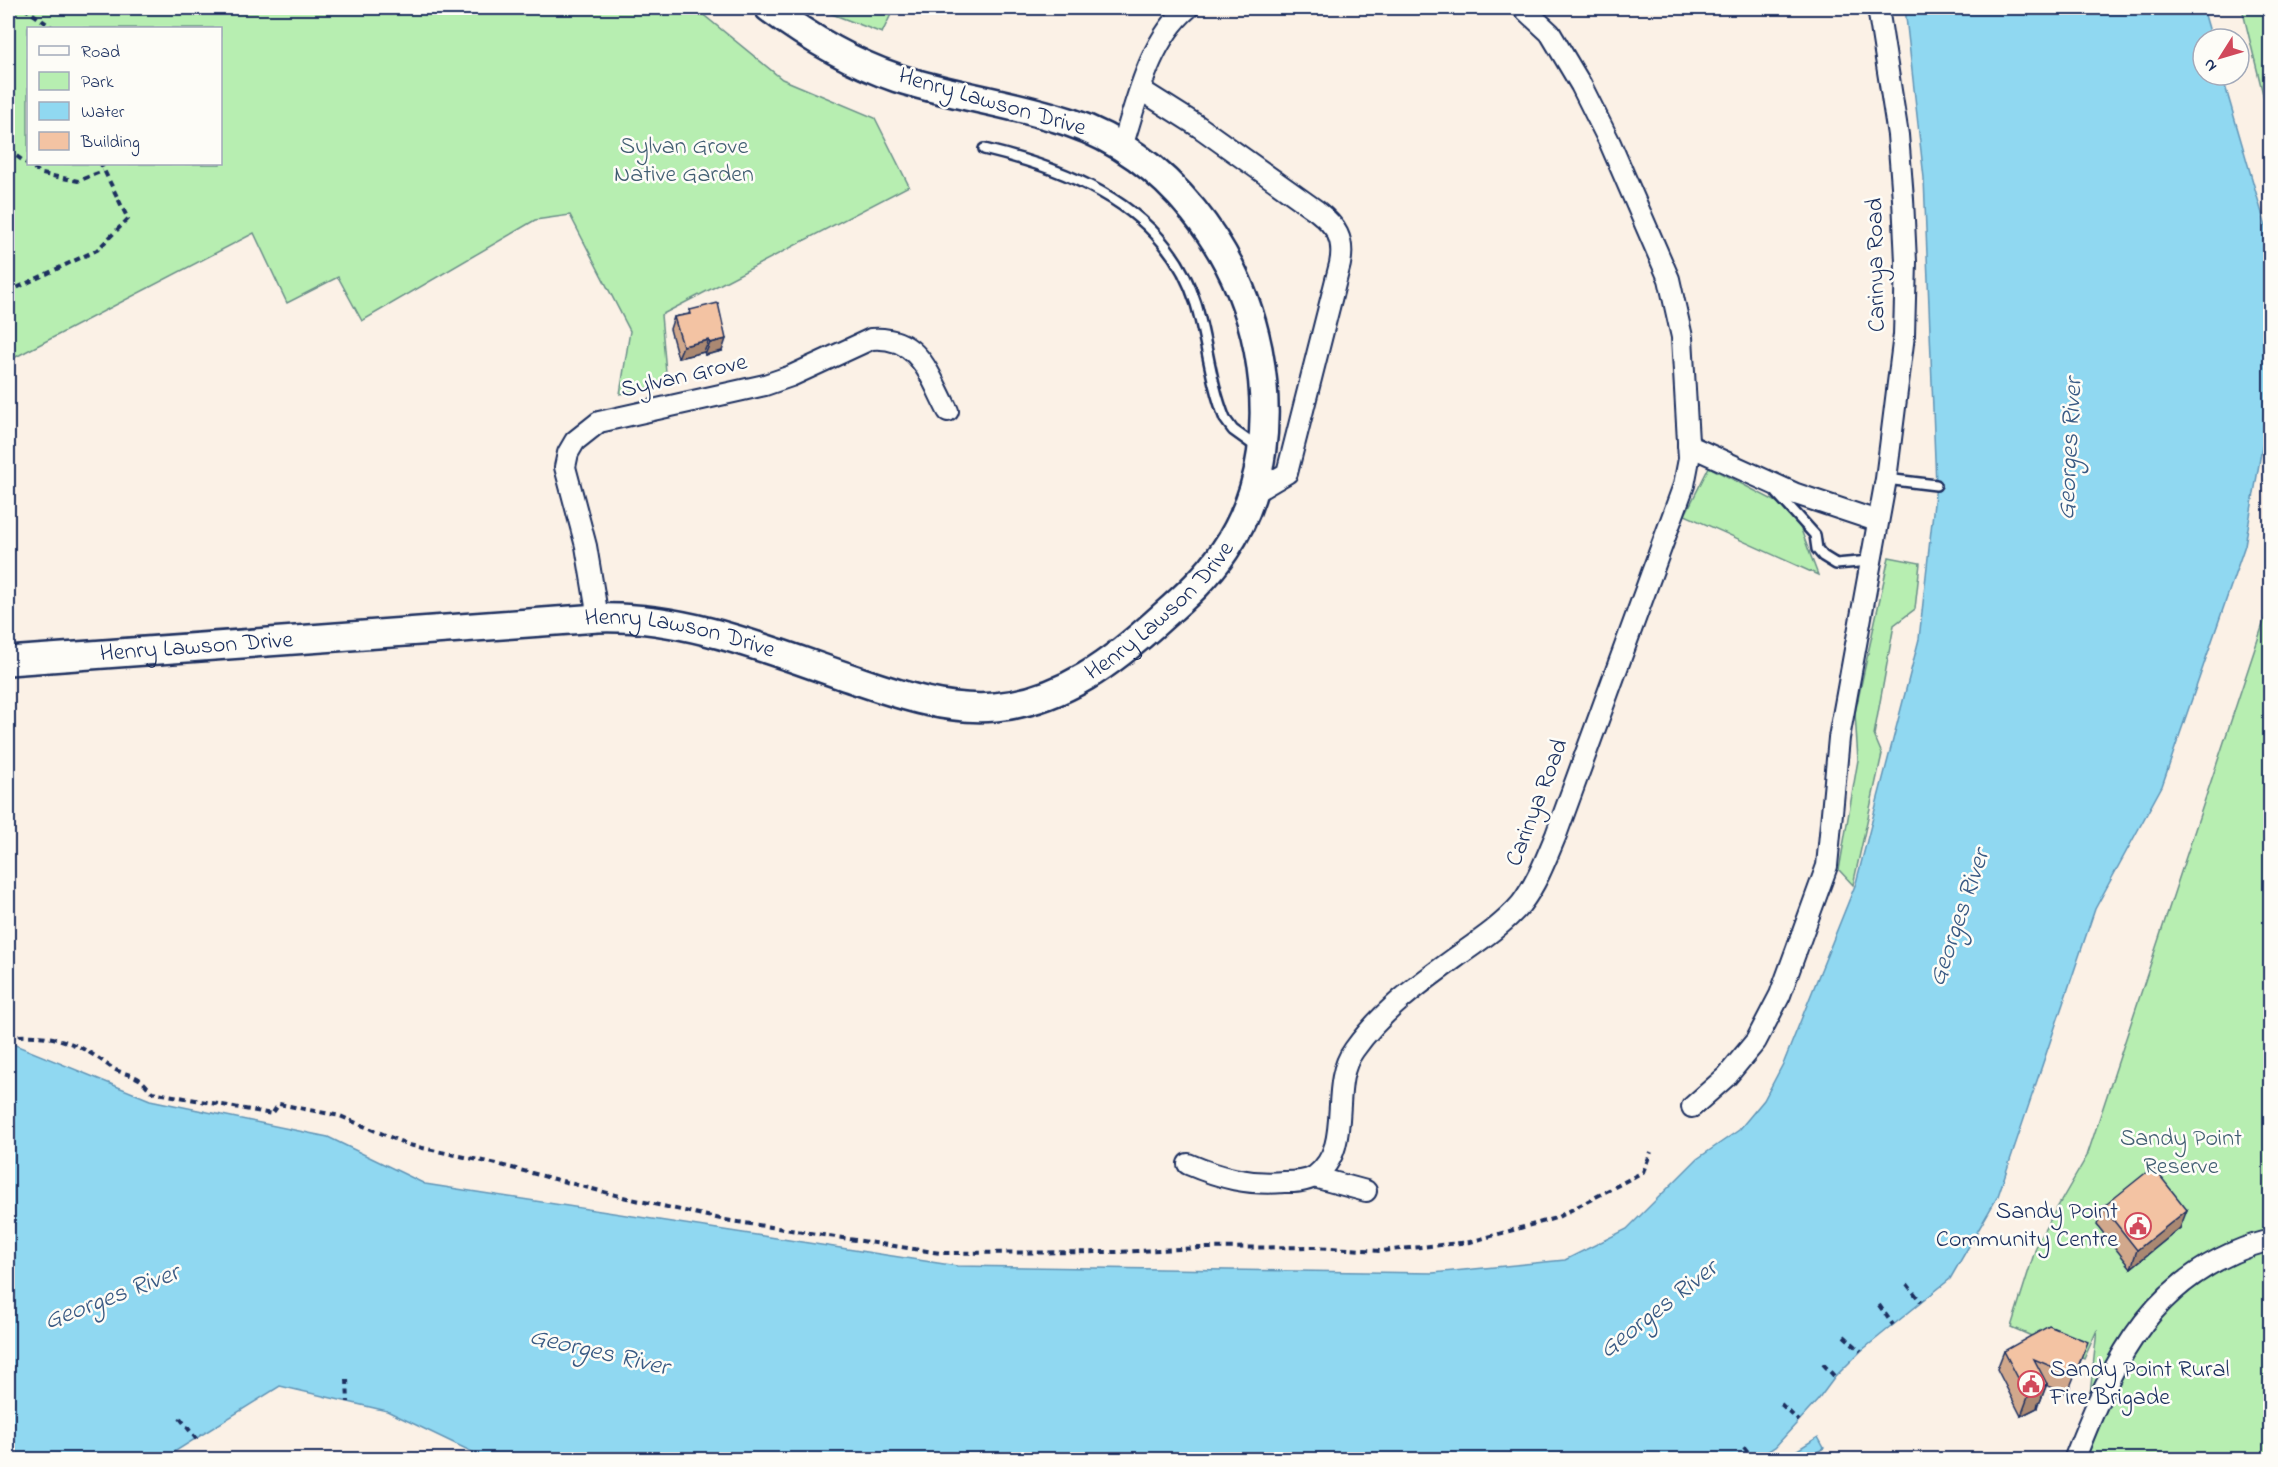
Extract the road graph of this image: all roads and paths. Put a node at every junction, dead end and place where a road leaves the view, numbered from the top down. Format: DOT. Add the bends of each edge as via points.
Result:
graph roads {
  1 [pos="24,8"];
  2 [pos="769,8"];
  3 [pos="1188,8"];
  4 [pos="1523,8"];
  5 [pos="1878,8"];
  6 [pos="52,27"];
  7 [pos="1141,90"];
  8 [pos="1122,147"];
  9 [pos="984,149"];
  10 [pos="8,150"];
  11 [pos="27,163"];
  12 [pos="29,165"];
  13 [pos="101,165"];
  14 [pos="103,171"];
  15 [pos="8,292"];
  16 [pos="948,411"];
  17 [pos="1688,444"];
  18 [pos="1262,451"];
  19 [pos="1754,474"];
  20 [pos="1886,479"];
  21 [pos="1936,485"];
  22 [pos="1253,493"];
  23 [pos="1877,521"];
  24 [pos="1866,561"];
  25 [pos="598,618"];
  26 [pos="8,661"];
  27 [pos="8,1037"];
  28 [pos="1692,1107"];
  29 [pos="1651,1152"];
  30 [pos="1188,1164"];
  31 [pos="1314,1177"];
  32 [pos="1366,1191"];
  33 [pos="2271,1240"];
  34 [pos="1907,1284"];
  35 [pos="1921,1302"];
  36 [pos="1879,1305"];
  37 [pos="1893,1324"];
  38 [pos="1845,1336"];
  39 [pos="1861,1351"];
  40 [pos="1822,1364"];
  41 [pos="1835,1377"];
  42 [pos="347,1379"];
  43 [pos="348,1402"];
  44 [pos="1781,1404"];
  45 [pos="180,1418"];
  46 [pos="1798,1421"];
  47 [pos="196,1440"];
  48 [pos="1744,1447"];
  49 [pos="1754,1460"];
  50 [pos="2074,1460"];
  1 -- 6 [label="path"];
  2 -- 8 [label="main road, Henry Lawson Drive" via="823,44 879,71 1045,115 1097,133"];
  3 -- 7 [label="street" via="1154,55"];
  4 -- 17 [label="street, Carinya Road" via="1550,33 1581,85 1669,279 1682,337"];
  5 -- 20 [label="street, Carinya Road" via="1898,135 1906,262 1904,335"];
  7 -- 8 [label="street"];
  7 -- 22 [label="street" via="1330,220 1342,240 1340,264 1287,473"];
  8 -- 18 [label="main road, Henry Lawson Drive" via="1155,170 1191,208 1239,287 1254,333 1262,378"];
  9 -- 18 [label="lane" via="1073,176 1123,205 1162,242 1188,283 1225,419 1233,430"];
  10 -- 11 [label="path"];
  12 -- 14 [label="path" via="42,174 78,181"];
  13 -- 14 [label="path"];
  14 -- 15 [label="path" via="128,219 97,250"];
  16 -- 25 [label="street, Sylvan Grove" via="918,356 897,340 884,338 865,342 765,385 599,422 575,441 566,467 586,546"];
  17 -- 19 [label="street"];
  17 -- 31 [label="street, Carinya Road" via="1684,485 1534,886 1500,924 1391,1007 1353,1051 1344,1068 1333,1153"];
  18 -- 22 [label="main road, Henry Lawson Drive"];
  19 -- 23 [label="street" via="1821,504"];
  19 -- 24 [label="lane" via="1786,500 1815,535 1817,549 1823,556 1836,564"];
  20 -- 21 [label="lane"];
  20 -- 23 [label="street, Carinya Road"];
  22 -- 25 [label="main road, Henry Lawson Drive" via="1225,550 1166,615 1086,677 1016,704 980,707 919,699 695,627 657,620"];
  23 -- 24 [label="street, Carinya Road"];
  24 -- 28 [label="street, Carinya Road" via="1839,738 1827,866 1780,995 1756,1041 1727,1076"];
  25 -- 26 [label="main road, Henry Lawson Drive"];
  27 -- 29 [label="path" via="26,1035 74,1042 113,1069 138,1079 152,1092 272,1114 279,1104 340,1116 409,1145 627,1198 725,1220 940,1253 1315,1247 1381,1251 1470,1242 1556,1218 1643,1172"];
  30 -- 31 [label="street" via="1223,1179 1248,1184 1299,1182"];
  31 -- 32 [label="street"];
  33 -- 50 [label="street" via="2220,1259 2180,1284 2154,1307 2114,1365"];
  34 -- 35 [label="path"];
  36 -- 37 [label="path"];
  38 -- 39 [label="path"];
  40 -- 41 [label="path"];
  42 -- 43 [label="path"];
  44 -- 46 [label="path"];
  45 -- 47 [label="path"];
  48 -- 49 [label="path"];
}
